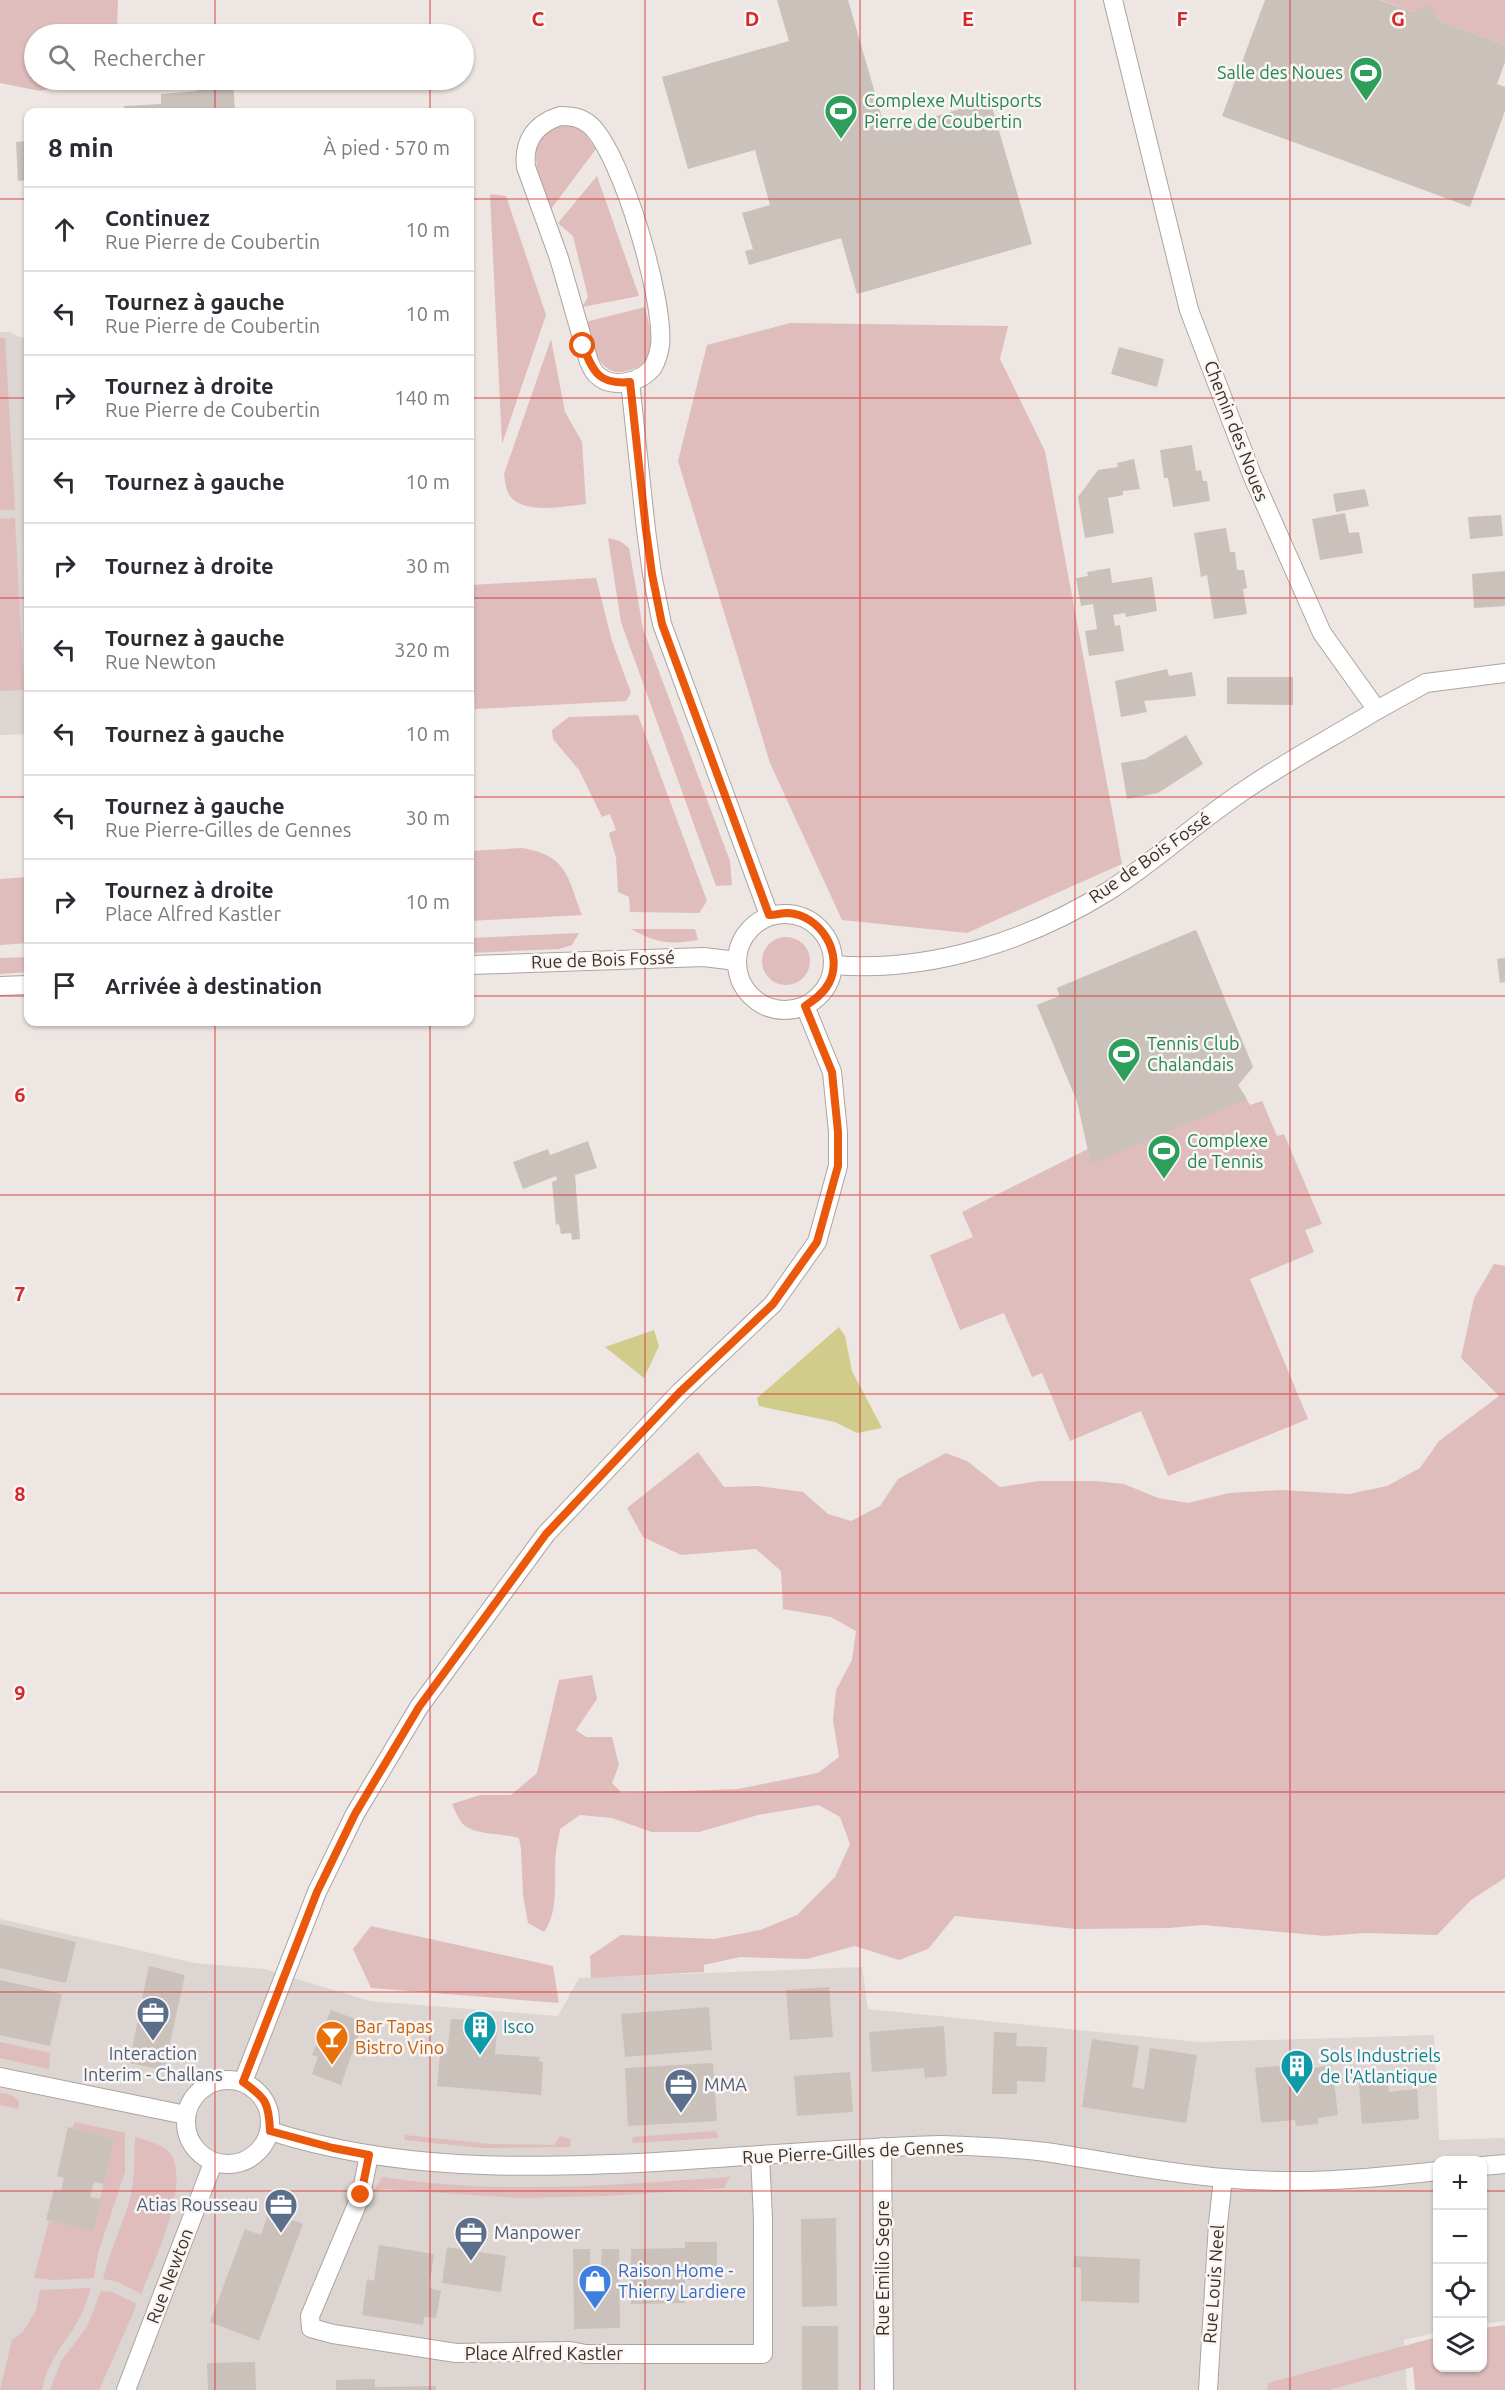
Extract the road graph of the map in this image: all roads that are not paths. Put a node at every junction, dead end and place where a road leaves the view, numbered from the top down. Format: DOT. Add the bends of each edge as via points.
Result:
graph roads {
  1 [pos="1113,0"];
  2 [pos="630,382"];
  3 [pos="1505,674"];
  4 [pos="1377,710"];
  5 [pos="769,915"];
  6 [pos="736,960"];
  7 [pos="474,965"];
  8 [pos="834,965"];
  9 [pos="24,985"];
  10 [pos="0,986"];
  11 [pos="805,1006"];
  12 [pos="0,2077"];
  13 [pos="243,2082"];
  14 [pos="186,2115"];
  15 [pos="270,2131"];
  16 [pos="882,2147"];
  17 [pos="369,2155"];
  18 [pos="760,2155"];
  19 [pos="213,2163"];
  20 [pos="1505,2164"];
  21 [pos="1487,2166"];
  22 [pos="1433,2171"];
  23 [pos="1223,2178"];
  24 [pos="126,2390"];
  25 [pos="884,2390"];
  26 [pos="1208,2390"];
  1 -- 4 [label="street, Chemin des Noues" via="1193,321 1252,475 1322,633"];
  2 -- 2 [label="street" via="653,366 660,341 640,231 609,152 591,126 572,116 560,116 549,120 529,138 526,167 559,258 589,362 596,374 608,381"];
  2 -- 5 [label="street" via="649,552 662,624"];
  3 -- 4 [label="street" via="1426,683"];
  4 -- 8 [label="street, Rue de Bois Fossé" via="1244,790 1110,890 1055,920 956,955 894,964"];
  5 -- 6 [label="street" via="752,925 740,942"];
  5 -- 8 [label="street" via="788,913 807,918 822,930 831,946"];
  6 -- 7 [label="street, Rue de Bois Fossé" via="693,957"];
  6 -- 11 [label="street" via="739,980 750,996 767,1007 786,1011"];
  8 -- 11 [label="street" via="829,982"];
  9 -- 10 [label="street"];
  11 -- 13 [label="street" via="832,1072 838,1132 838,1166 817,1242 773,1304 679,1393 546,1534 419,1707 355,1814 317,1892"];
  12 -- 14 [label="street"];
  13 -- 14 [label="street" via="219,2080 198,2091"];
  13 -- 15 [label="street" via="260,2093 269,2110"];
  14 -- 19 [label="street" via="186,2133 196,2151"];
  15 -- 17 [label="street, Rue Pierre-Gilles de Gennes"];
  15 -- 19 [label="street" via="259,2152 237,2164"];
  16 -- 18 [label="street, Rue Pierre-Gilles de Gennes"];
  16 -- 23 [label="street, Rue Pierre-Gilles de Gennes" via="992,2147"];
  16 -- 25 [label="street, Rue Emilio Segre"];
  17 -- 18 [label="street, Rue Pierre-Gilles de Gennes" via="465,2166 540,2167"];
  17 -- 18 [label="street, Place Alfred Kastler" via="361,2195 310,2316 310,2328 456,2353 763,2354"];
  19 -- 24 [label="street, Rue Newton"];
  20 -- 21 [label="street"];
  22 -- 23 [label="street, Rue Pierre-Gilles de Gennes" via="1327,2182"];
  23 -- 26 [label="street, Rue Louis Neel"];
}
